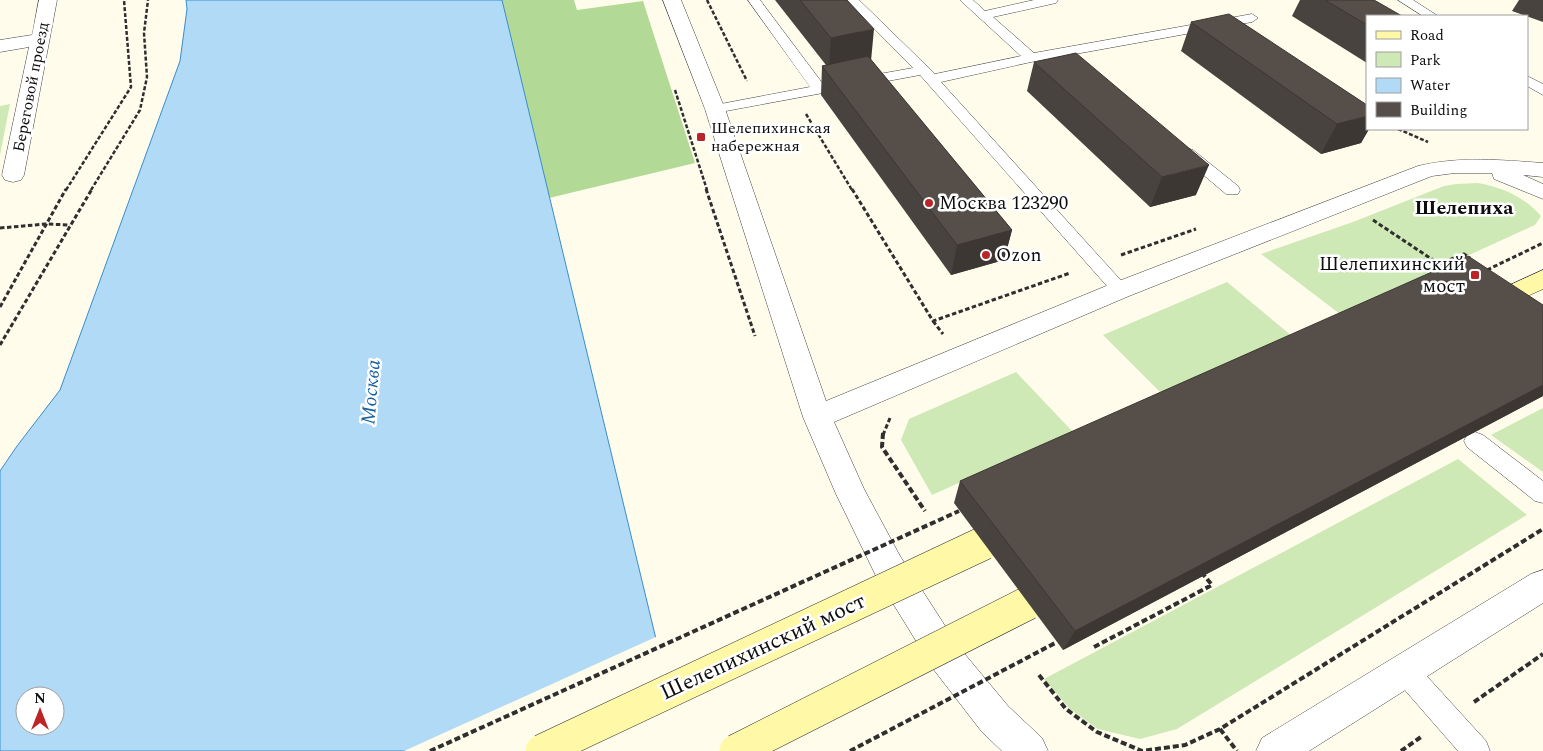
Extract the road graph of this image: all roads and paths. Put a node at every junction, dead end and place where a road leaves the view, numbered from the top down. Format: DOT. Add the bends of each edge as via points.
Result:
graph roads {
  1 [pos="48,0"];
  2 [pos="124,0"];
  3 [pos="148,0"];
  4 [pos="672,0"];
  5 [pos="707,0"];
  6 [pos="754,0"];
  7 [pos="852,0"];
  8 [pos="966,0"];
  9 [pos="1052,0"];
  10 [pos="1404,0"];
  11 [pos="983,15"];
  12 [pos="1430,15"];
  13 [pos="1252,18"];
  14 [pos="1234,21"];
  15 [pos="1251,32"];
  16 [pos="41,39"];
  17 [pos="0,46"];
  18 [pos="1063,52"];
  19 [pos="1031,58"];
  20 [pos="1078,65"];
  21 [pos="928,74"];
  22 [pos="1528,81"];
  23 [pos="819,89"];
  24 [pos="1543,91"];
  25 [pos="794,94"];
  26 [pos="758,101"];
  27 [pos="715,109"];
  28 [pos="1400,130"];
  29 [pos="1428,142"];
  30 [pos="1178,146"];
  31 [pos="1451,167"];
  32 [pos="1543,170"];
  33 [pos="14,175"];
  34 [pos="1232,190"];
  35 [pos="1543,192"];
  36 [pos="1378,214"];
  37 [pos="1368,217"];
  38 [pos="46,224"];
  39 [pos="70,225"];
  40 [pos="0,228"];
  41 [pos="1197,229"];
  42 [pos="1543,243"];
  43 [pos="1476,262"];
  44 [pos="1096,264"];
  45 [pos="1440,264"];
  46 [pos="1483,266"];
  47 [pos="1489,270"];
  48 [pos="1482,272"];
  49 [pos="1543,279"];
  50 [pos="1120,290"];
  51 [pos="0,307"];
  52 [pos="1466,315"];
  53 [pos="933,321"];
  54 [pos="0,345"];
  55 [pos="960,357"];
  56 [pos="817,417"];
  57 [pos="891,417"];
  58 [pos="1475,441"];
  59 [pos="1543,494"];
  60 [pos="925,510"];
  61 [pos="960,510"];
  62 [pos="1543,529"];
  63 [pos="997,537"];
  64 [pos="1197,568"];
  65 [pos="1543,585"];
  66 [pos="1042,596"];
  67 [pos="1066,637"];
  68 [pos="1094,647"];
  69 [pos="1405,670"];
  70 [pos="1040,675"];
  71 [pos="1220,729"];
  72 [pos="430,751"];
  73 [pos="542,751"];
  74 [pos="736,751"];
  75 [pos="850,751"];
  76 [pos="1029,751"];
  77 [pos="1237,751"];
  78 [pos="1275,751"];
  79 [pos="1476,751"];
  1 -- 16 [label="street, Береговой проезд"];
  2 -- 38 [label="path" via="131,87 70,180"];
  3 -- 39 [label="path" via="144,33 147,77 140,110"];
  4 -- 27 [label="street"];
  5 -- 26 [label="path"];
  6 -- 23 [label="lane"];
  7 -- 21 [label="lane"];
  8 -- 11 [label="lane"];
  9 -- 11 [label="lane"];
  10 -- 12 [label="lane"];
  11 -- 19 [label="lane"];
  13 -- 14 [label="lane"];
  14 -- 15 [label="lane"];
  14 -- 18 [label="lane"];
  16 -- 17 [label="street"];
  16 -- 33 [label="street, Береговой проезд"];
  18 -- 19 [label="lane"];
  18 -- 20 [label="lane"];
  19 -- 21 [label="lane"];
  21 -- 23 [label="lane"];
  21 -- 44 [label="lane"];
  22 -- 24 [label="lane"];
  23 -- 25 [label="lane"];
  25 -- 26 [label="lane"];
  25 -- 53 [label="path"];
  26 -- 27 [label="lane"];
  27 -- 56 [label="street"];
  28 -- 29 [label="path"];
  30 -- 34 [label="lane"];
  31 -- 32 [label="street"];
  31 -- 35 [label="street" via="1499,174"];
  31 -- 50 [label="street" via="1426,171"];
  36 -- 37 [label="path"];
  38 -- 39 [label="path"];
  38 -- 40 [label="path"];
  38 -- 51 [label="path"];
  39 -- 54 [label="path"];
  41 -- 44 [label="path"];
  42 -- 47 [label="path"];
  43 -- 45 [label="path" via="1464,254"];
  44 -- 50 [label="lane"];
  44 -- 53 [label="path"];
  46 -- 47 [label="path"];
  47 -- 48 [label="path"];
  49 -- 52 [label="main road"];
  50 -- 55 [label="street"];
  53 -- 55 [label="path"];
  55 -- 56 [label="street"];
  56 -- 76 [label="street" via="888,566 946,658 995,719"];
  57 -- 60 [label="path" via="884,431 882,447"];
  58 -- 59 [label="lane"];
  61 -- 72 [label="path, bridge"];
  62 -- 71 [label="path"];
  63 -- 73 [label="main road, Шелепихинский мост, bridge"];
  64 -- 68 [label="path" via="1212,585"];
  65 -- 69 [label="street"];
  66 -- 74 [label="main road, bridge"];
  67 -- 75 [label="path, bridge"];
  69 -- 78 [label="street"];
  69 -- 79 [label="lane"];
  70 -- 71 [label="path" via="1066,709 1097,732 1142,750 1185,745"];
  71 -- 77 [label="path"];
}
